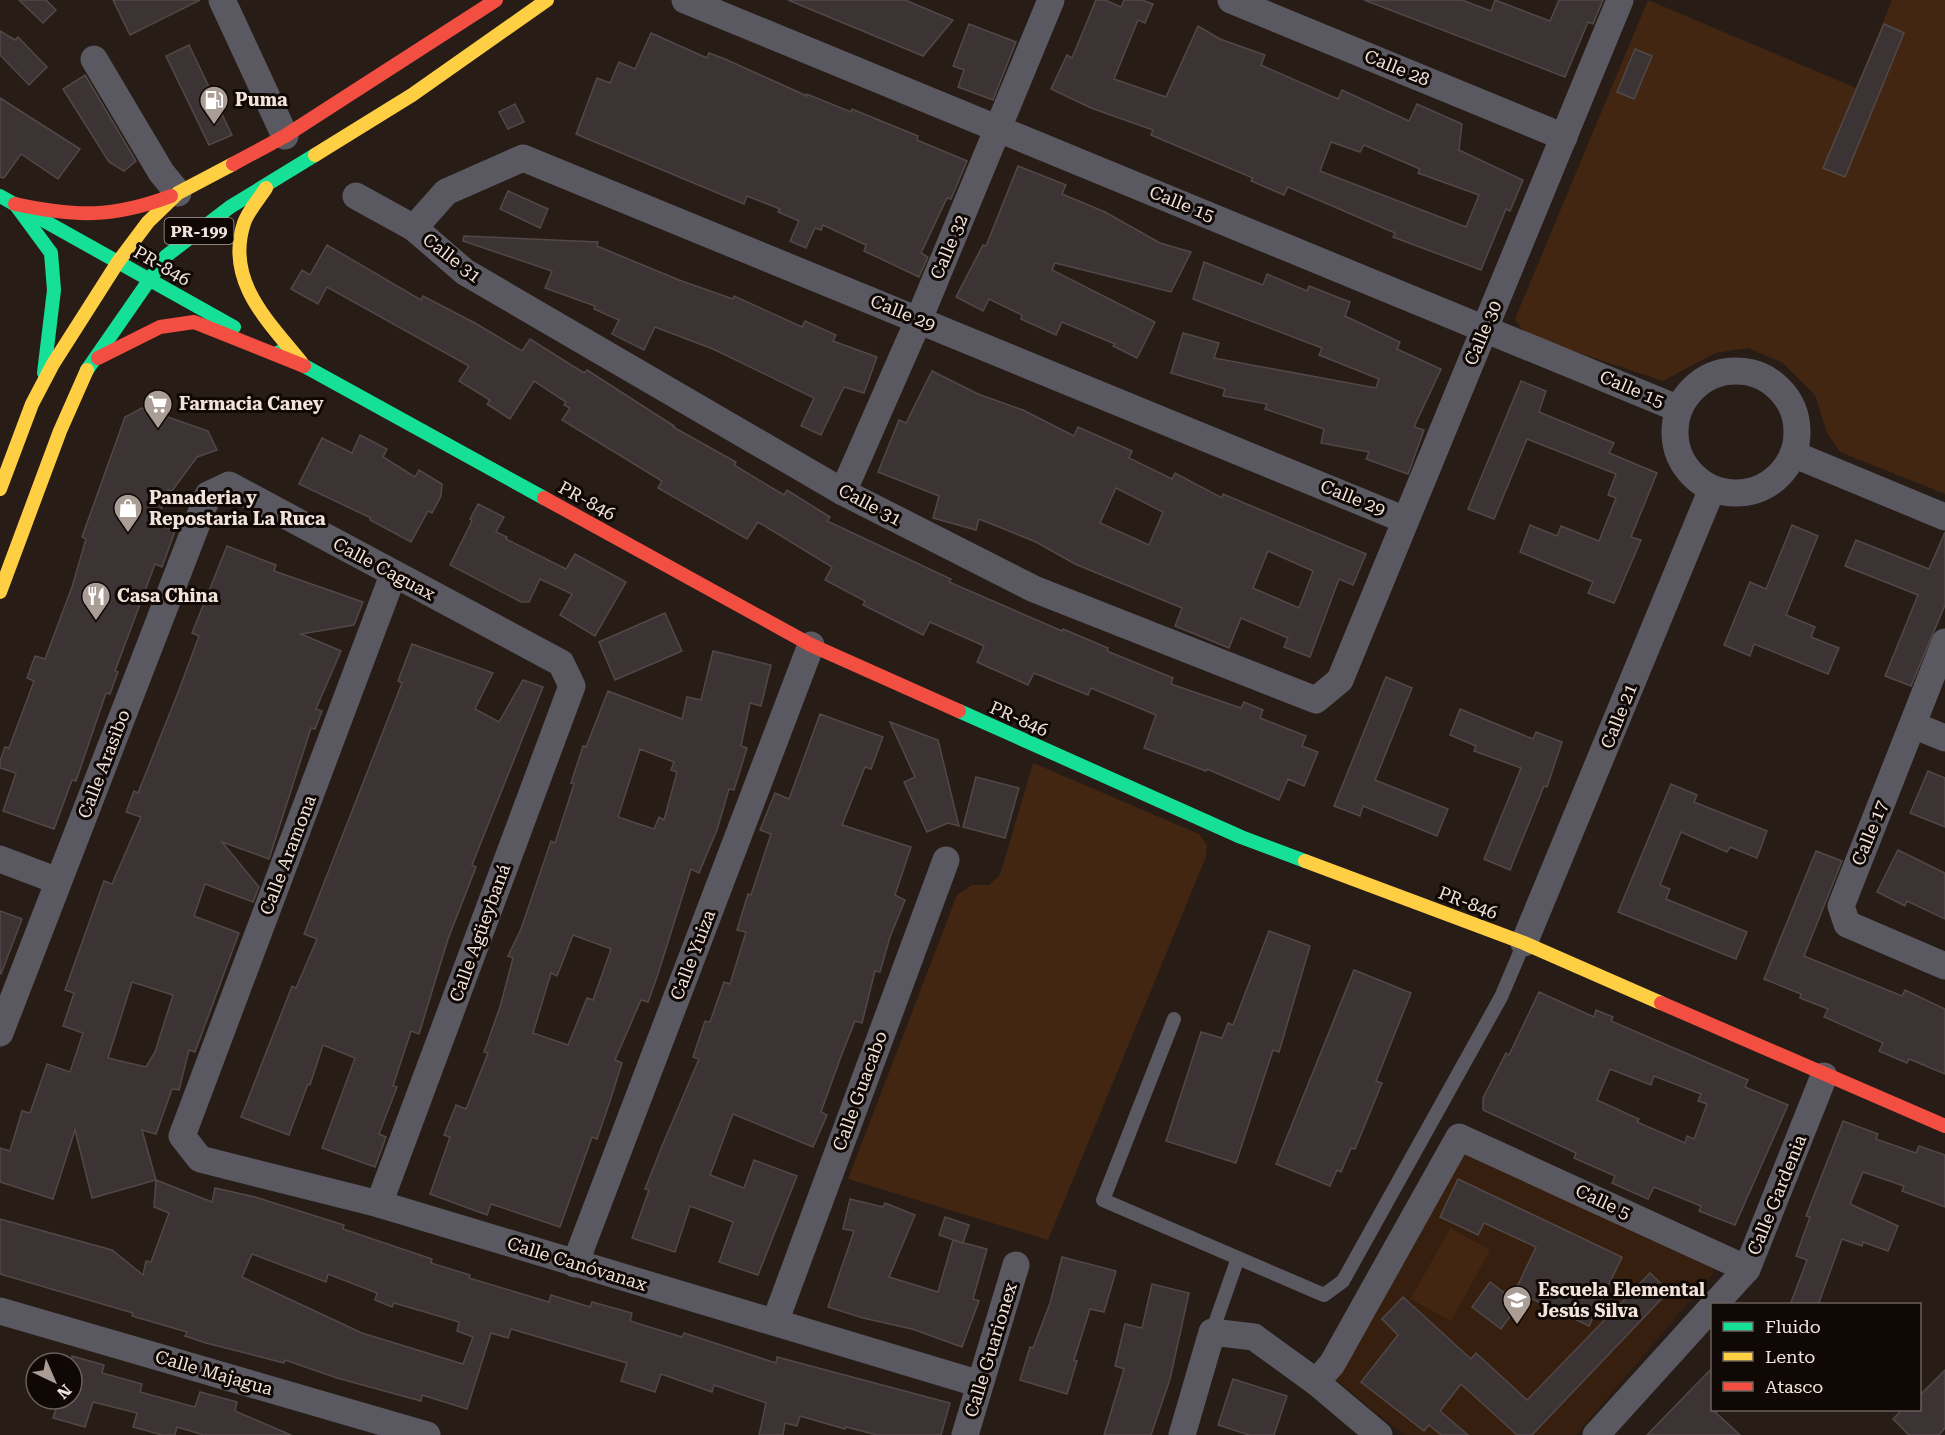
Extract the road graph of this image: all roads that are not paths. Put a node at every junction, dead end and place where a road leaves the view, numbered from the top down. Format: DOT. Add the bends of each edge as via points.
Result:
graph roads {
  1 [pos="222,0"];
  2 [pos="496,0"];
  3 [pos="548,0"];
  4 [pos="685,0"];
  5 [pos="1051,0"];
  6 [pos="1231,0"];
  7 [pos="1620,0"];
  8 [pos="94,59"];
  9 [pos="998,129"];
  10 [pos="285,136"];
  11 [pos="1564,137"];
  12 [pos="270,182"];
  13 [pos="178,193"];
  14 [pos="0,196"];
  15 [pos="356,196"];
  16 [pos="15,204"];
  17 [pos="414,228"];
  18 [pos="118,262"];
  19 [pos="148,280"];
  20 [pos="919,320"];
  21 [pos="1485,328"];
  22 [pos="91,362"];
  23 [pos="304,366"];
  24 [pos="43,383"];
  25 [pos="1679,409"];
  26 [pos="1793,454"];
  27 [pos="0,489"];
  28 [pos="1712,489"];
  29 [pos="843,492"];
  30 [pos="208,495"];
  31 [pos="1945,517"];
  32 [pos="1405,520"];
  33 [pos="393,575"];
  34 [pos="0,592"];
  35 [pos="1945,642"];
  36 [pos="811,645"];
  37 [pos="561,663"];
  38 [pos="1346,665"];
  39 [pos="1913,725"];
  40 [pos="1945,738"];
  41 [pos="0,859"];
  42 [pos="946,860"];
  43 [pos="58,881"];
  44 [pos="1524,944"];
  45 [pos="1945,966"];
  46 [pos="1174,1019"];
  47 [pos="0,1033"];
  48 [pos="1824,1076"];
  49 [pos="1945,1126"];
  50 [pos="182,1136"];
  51 [pos="379,1204"];
  52 [pos="1238,1258"];
  53 [pos="575,1264"];
  54 [pos="1016,1266"];
  55 [pos="1747,1269"];
  56 [pos="1717,1303"];
  57 [pos="1711,1309"];
  58 [pos="0,1311"];
  59 [pos="775,1322"];
  60 [pos="1212,1332"];
  61 [pos="1316,1382"];
  62 [pos="980,1384"];
  63 [pos="427,1435"];
  64 [pos="965,1435"];
  65 [pos="1182,1435"];
  66 [pos="1379,1435"];
  67 [pos="1596,1435"];
  1 -- 10 [label="street"];
  2 -- 10 [label="main road, PR-199"];
  3 -- 12 [label="main road, PR-199" via="412,94"];
  4 -- 9 [label="street, Calle 15"];
  5 -- 9 [label="street, Calle 32"];
  6 -- 11 [label="street, Calle 28"];
  7 -- 11 [label="street, Calle 30"];
  8 -- 13 [label="street" via="161,172"];
  9 -- 20 [label="street, Calle 32"];
  9 -- 21 [label="street, Calle 15"];
  10 -- 13 [label="main road, PR-199"];
  11 -- 21 [label="street, Calle 30"];
  12 -- 19 [label="main road, PR-199" via="166,256"];
  12 -- 23 [label="main road" via="244,222 239,249 241,276 253,302"];
  13 -- 16 [label="main road" via="128,211 97,217 61,215"];
  13 -- 18 [label="main road, PR-199" via="148,222"];
  14 -- 16 [label="main road"];
  15 -- 17 [label="street, Calle 31"];
  16 -- 18 [label="main road, PR-846"];
  16 -- 24 [label="main road" via="51,253 54,290"];
  17 -- 20 [label="street, Calle 29" via="447,192 523,158"];
  17 -- 29 [label="street, Calle 31" via="465,272"];
  18 -- 19 [label="main road, PR-846 / PR-846"];
  18 -- 24 [label="main road, PR-199"];
  19 -- 22 [label="main road, PR-199"];
  19 -- 23 [label="main road, PR-846 / PR-846"];
  20 -- 29 [label="street, Calle 32"];
  20 -- 32 [label="street, Calle 29"];
  21 -- 25 [label="street, Calle 15"];
  21 -- 32 [label="street, Calle 30"];
  22 -- 23 [label="main road" via="160,327 194,322"];
  22 -- 34 [label="main road, PR-199" via="60,431"];
  23 -- 36 [label="main road, PR-846 / PR-846"];
  24 -- 27 [label="main road, PR-199"];
  25 -- 26 [label="street, Calle 15" via="1691,391 1707,378 1728,371 1749,372 1768,380 1784,394 1794,413 1797,433"];
  25 -- 28 [label="street, Calle 15" via="1676,447 1696,479"];
  26 -- 28 [label="street" via="1780,474 1760,488 1736,493"];
  26 -- 31 [label="street"];
  28 -- 44 [label="street, Calle 21"];
  29 -- 38 [label="street, Calle 31" via="1034,589 1316,700 1340,680"];
  30 -- 33 [label="street, Calle Caguax" via="229,485"];
  30 -- 43 [label="street, Calle Arasibo"];
  32 -- 38 [label="street, Calle 30"];
  33 -- 37 [label="street, Calle Caguax"];
  33 -- 50 [label="street, Calle Aramona"];
  35 -- 39 [label="street, Calle 17"];
  36 -- 44 [label="main road, PR-846 / PR-846" via="1241,837"];
  36 -- 53 [label="street, Calle Yuiza"];
  37 -- 51 [label="street, Calle Agüeybaná" via="572,686"];
  39 -- 40 [label="street"];
  39 -- 45 [label="street, Calle 17" via="1841,906 1847,924"];
  41 -- 43 [label="street"];
  42 -- 59 [label="street, Calle Guacabo"];
  43 -- 47 [label="street, Calle Arasibo"];
  44 -- 48 [label="main road, PR-846 / PR-846"];
  44 -- 52 [label="lane" via="1500,997 1343,1281 1324,1295"];
  46 -- 52 [label="lane" via="1102,1200"];
  48 -- 49 [label="main road, PR-846 / PR-846"];
  48 -- 55 [label="street, Calle Gardenia"];
  50 -- 51 [label="street, Calle Canóvanax" via="201,1159"];
  51 -- 53 [label="street, Calle Canóvanax"];
  52 -- 60 [label="lane"];
  53 -- 59 [label="street, Calle Canóvanax"];
  54 -- 62 [label="street, Calle Guarionex"];
  55 -- 56 [label="street, Calle Gardenia"];
  55 -- 61 [label="street, Calle 5" via="1459,1137 1332,1364"];
  57 -- 67 [label="street, Calle Gardenia"];
  58 -- 63 [label="street, Calle Majagua"];
  59 -- 62 [label="street, Calle Canóvanax"];
  60 -- 61 [label="street" via="1254,1337"];
  60 -- 65 [label="street"];
  61 -- 66 [label="street"];
  62 -- 64 [label="street, Calle Guarionex"];
}
